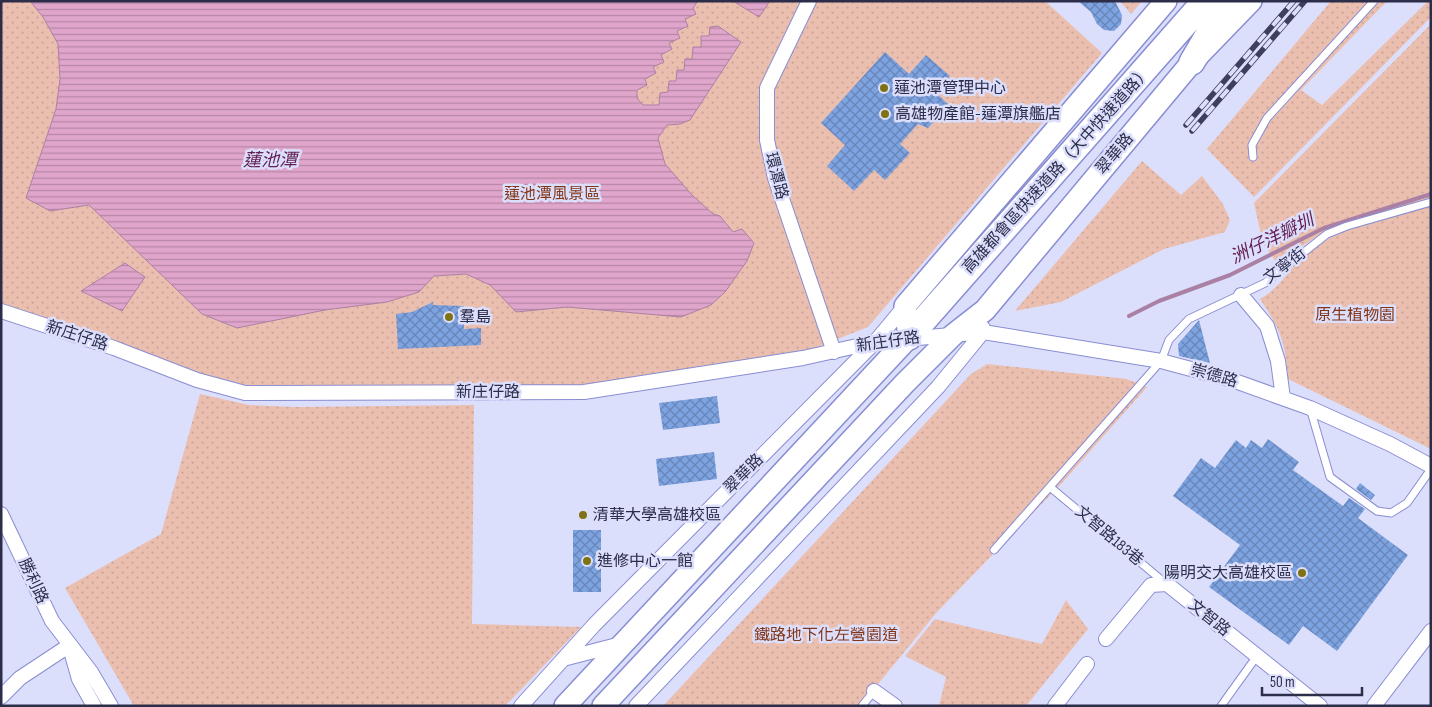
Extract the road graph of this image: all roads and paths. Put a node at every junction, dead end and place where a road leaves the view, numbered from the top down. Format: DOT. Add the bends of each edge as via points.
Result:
graph roads {
  1 [pos="809,1"];
  2 [pos="1166,1"];
  3 [pos="1205,1"];
  4 [pos="1228,1"];
  5 [pos="1251,1"];
  6 [pos="1374,1"];
  7 [pos="1192,62"];
  8 [pos="1253,156"];
  9 [pos="1431,202"];
  10 [pos="1242,294"];
  11 [pos="906,306"];
  12 [pos="985,310"];
  13 [pos="1,311"];
  14 [pos="982,332"];
  15 [pos="953,336"];
  16 [pos="908,338"];
  17 [pos="875,342"];
  18 [pos="834,352"];
  19 [pos="1160,361"];
  20 [pos="1283,398"];
  21 [pos="1310,408"];
  22 [pos="1431,468"];
  23 [pos="1050,487"];
  24 [pos="1,514"];
  25 [pos="994,550"];
  26 [pos="1167,584"];
  27 [pos="594,625"];
  28 [pos="1431,631"];
  29 [pos="1106,639"];
  30 [pos="621,644"];
  31 [pos="70,645"];
  32 [pos="590,650"];
  33 [pos="1257,656"];
  34 [pos="563,659"];
  35 [pos="1087,664"];
  36 [pos="587,682"];
  37 [pos="874,691"];
  38 [pos="1,697"];
  39 [pos="94,706"];
  40 [pos="111,706"];
  41 [pos="521,706"];
  42 [pos="565,706"];
  43 [pos="603,706"];
  44 [pos="636,706"];
  45 [pos="862,706"];
  46 [pos="895,706"];
  47 [pos="1055,706"];
  48 [pos="1221,706"];
  49 [pos="1320,706"];
  50 [pos="1374,706"];
  1 -- 18 [label="street, 環潭路" via="767,88 767,140 775,178"];
  2 -- 11 [label="main road, 翠華路"];
  3 -- 16 [label="highway, 高雄都會區快速道路（大中快速道路）"];
  4 -- 7 [label="highway"];
  5 -- 7 [label="main road, 翠華路"];
  6 -- 8 [label="lane" via="1267,118 1252,145"];
  7 -- 12 [label="main road, 翠華路"];
  9 -- 10 [label="lane, 文寧街" via="1327,234 1265,283"];
  10 -- 19 [label="lane, 文寧街" via="1189,319 1169,340"];
  10 -- 20 [label="street" via="1267,326 1278,361"];
  11 -- 16 [label="main road"];
  11 -- 17 [label="street, 翠華路"];
  12 -- 14 [label="street"];
  12 -- 15 [label="main road, 翠華路"];
  13 -- 18 [label="street, 新庄仔路" via="114,348 197,380 245,393 584,392"];
  14 -- 15 [label="street, 新庄仔路"];
  14 -- 19 [label="street, 崇德路"];
  14 -- 44 [label="street" via="938,387"];
  15 -- 16 [label="street, 新庄仔路"];
  15 -- 43 [label="main road, 翠華路"];
  16 -- 17 [label="street, 新庄仔路"];
  16 -- 30 [label="main road, 翠華路"];
  17 -- 18 [label="street, 新庄仔路"];
  17 -- 27 [label="street, 翠華路"];
  19 -- 20 [label="street, 崇德路" via="1232,380"];
  19 -- 23 [label="lane, 文寧街"];
  20 -- 21 [label="street, 崇德路"];
  21 -- 22 [label="street, 崇德路" via="1390,444"];
  21 -- 22 [label="lane" via="1330,476 1377,511 1391,513 1406,503"];
  23 -- 25 [label="lane, 文寧街"];
  23 -- 26 [label="lane, 文智路183巷"];
  24 -- 31 [label="street, 勝利路" via="52,621"];
  26 -- 29 [label="street" via="1151,585"];
  26 -- 33 [label="street, 文智路"];
  27 -- 32 [label="street"];
  27 -- 34 [label="street, 翠華路"];
  28 -- 50 [label="street"];
  30 -- 32 [label="street"];
  30 -- 36 [label="main road, 翠華路"];
  31 -- 38 [label="street" via="20,678"];
  31 -- 39 [label="street, 勝利路" via="79,679"];
  31 -- 40 [label="street, 勝利路"];
  32 -- 34 [label="street"];
  32 -- 36 [label="street"];
  33 -- 48 [label="lane"];
  33 -- 49 [label="street, 文智路"];
  34 -- 41 [label="street, 翠華路"];
  35 -- 47 [label="street"];
  36 -- 42 [label="main road, 翠華路"];
  37 -- 45 [label="lane"];
  37 -- 46 [label="street"];
}
